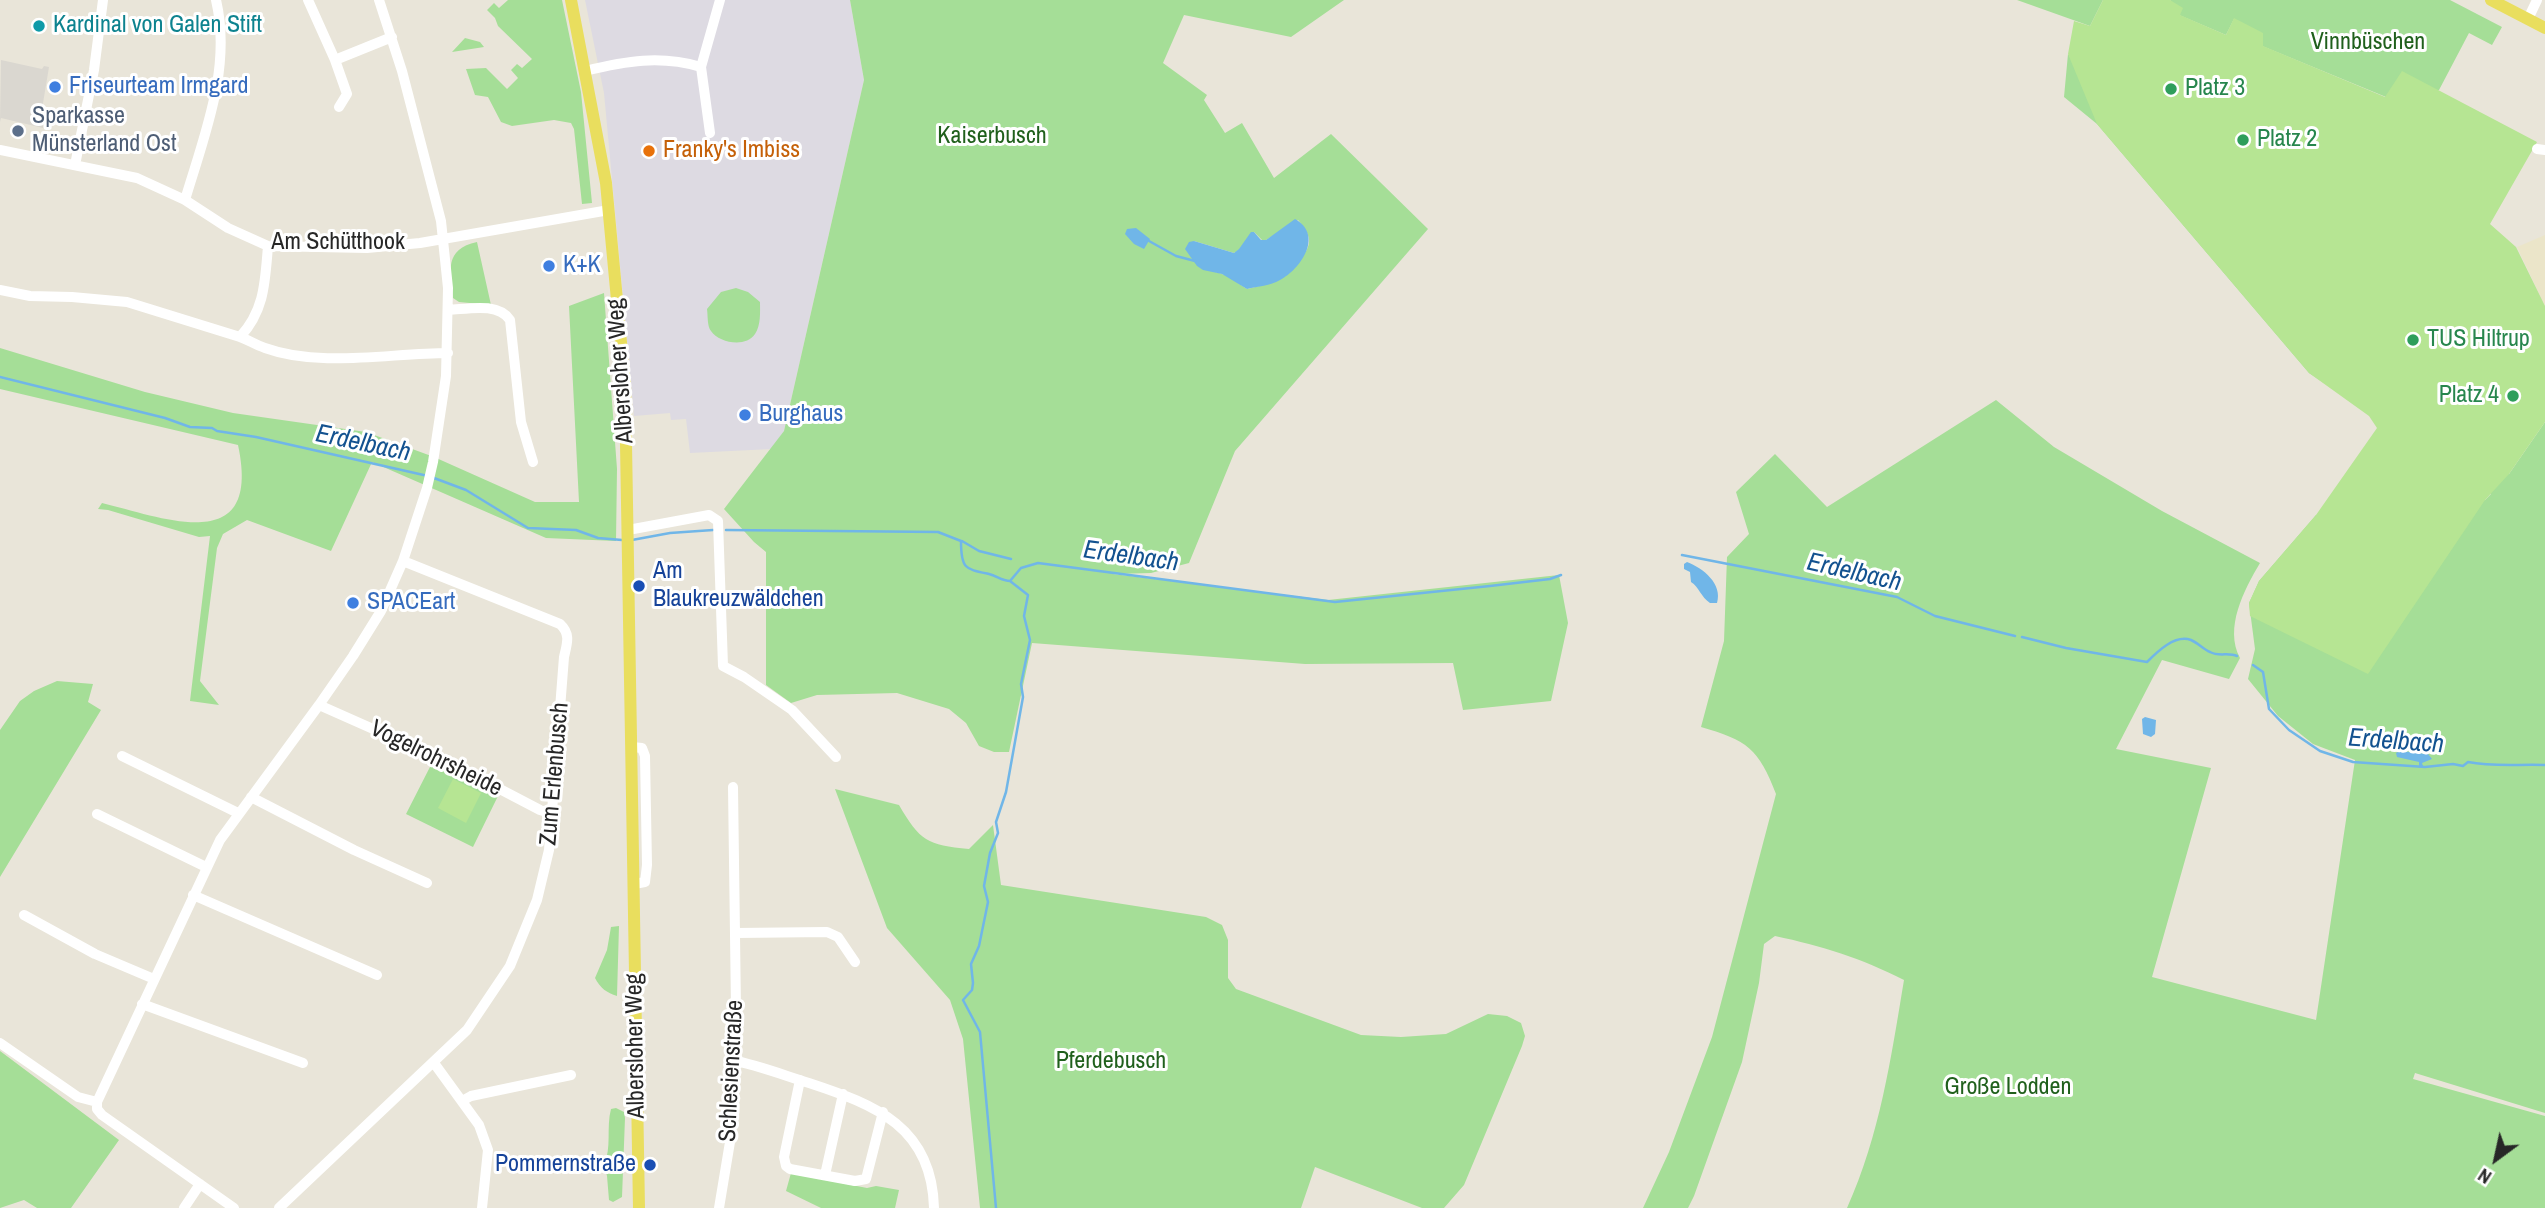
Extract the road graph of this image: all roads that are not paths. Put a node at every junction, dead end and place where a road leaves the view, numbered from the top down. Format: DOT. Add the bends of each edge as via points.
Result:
graph roads {
  1 [pos="103,0"];
  2 [pos="216,0"];
  3 [pos="308,0"];
  4 [pos="379,0"];
  5 [pos="571,0"];
  6 [pos="720,0"];
  7 [pos="2491,0"];
  8 [pos="2538,0"];
  9 [pos="2528,19"];
  10 [pos="2545,29"];
  11 [pos="392,37"];
  12 [pos="334,60"];
  13 [pos="701,67"];
  14 [pos="586,71"];
  15 [pos="339,107"];
  16 [pos="710,133"];
  17 [pos="0,150"];
  18 [pos="75,165"];
  19 [pos="185,200"];
  20 [pos="609,210"];
  21 [pos="443,239"];
  22 [pos="268,246"];
  23 [pos="0,290"];
  24 [pos="449,310"];
  25 [pos="240,337"];
  26 [pos="448,353"];
  27 [pos="533,462"];
  28 [pos="628,536"];
  29 [pos="403,561"];
  30 [pos="319,705"];
  31 [pos="122,756"];
  32 [pos="836,757"];
  33 [pos="733,786"];
  34 [pos="251,797"];
  35 [pos="238,813"];
  36 [pos="97,814"];
  37 [pos="553,814"];
  38 [pos="206,867"];
  39 [pos="426,883"];
  40 [pos="193,895"];
  41 [pos="24,915"];
  42 [pos="736,933"];
  43 [pos="855,962"];
  44 [pos="377,975"];
  45 [pos="154,979"];
  46 [pos="142,1004"];
  47 [pos="0,1043"];
  48 [pos="732,1060"];
  49 [pos="303,1063"];
  50 [pos="434,1063"];
  51 [pos="571,1075"];
  52 [pos="800,1080"];
  53 [pos="843,1094"];
  54 [pos="462,1101"];
  55 [pos="97,1102"];
  56 [pos="883,1112"];
  57 [pos="825,1175"];
  58 [pos="200,1184"];
  59 [pos="184,1208"];
  60 [pos="234,1208"];
  61 [pos="279,1208"];
  62 [pos="482,1208"];
  63 [pos="639,1208"];
  64 [pos="719,1208"];
  65 [pos="934,1208"];
  1 -- 18 [label="street"];
  2 -- 19 [label="street" via="221,33 219,79"];
  3 -- 12 [label="street"];
  4 -- 11 [label="street"];
  5 -- 14 [label="main road, Albersloher Weg"];
  6 -- 13 [label="street"];
  7 -- 9 [label="main road"];
  8 -- 9 [label="street"];
  9 -- 10 [label="main road"];
  11 -- 12 [label="street"];
  11 -- 21 [label="street"];
  12 -- 15 [label="street" via="347,94"];
  13 -- 14 [label="street" via="675,60 626,62"];
  13 -- 16 [label="street"];
  14 -- 20 [label="main road, Albersloher Weg"];
  17 -- 18 [label="street, Am Schütthook"];
  18 -- 19 [label="street, Am Schütthook" via="137,178"];
  19 -- 22 [label="street, Am Schütthook" via="228,228"];
  20 -- 21 [label="street, Am Schütthook"];
  20 -- 28 [label="main road, Albersloher Weg" via="625,385"];
  21 -- 22 [label="street, Am Schütthook" via="367,248"];
  21 -- 24 [label="street"];
  22 -- 25 [label="street" via="258,314"];
  23 -- 25 [label="street" via="127,302"];
  24 -- 26 [label="street"];
  24 -- 27 [label="street" via="493,309 510,320 521,422"];
  25 -- 26 [label="street" via="289,354 344,359"];
  26 -- 29 [label="street" via="432,466"];
  28 -- 32 [label="street" via="709,516 718,521 723,666 792,710"];
  28 -- 63 [label="main road, Albersloher Weg"];
  29 -- 30 [label="street" via="381,611"];
  29 -- 37 [label="street, Zum Erlenbusch" via="565,629 569,637"];
  30 -- 34 [label="street"];
  30 -- 37 [label="street, Vogelrohrsheide"];
  31 -- 35 [label="street"];
  33 -- 42 [label="street, Schlesienstraße"];
  34 -- 35 [label="street"];
  34 -- 39 [label="street"];
  35 -- 38 [label="street"];
  36 -- 38 [label="street"];
  37 -- 50 [label="street, Zum Erlenbusch" via="537,900 510,966 467,1031"];
  38 -- 40 [label="street"];
  40 -- 44 [label="street"];
  40 -- 45 [label="street"];
  41 -- 45 [label="street" via="94,954"];
  42 -- 43 [label="street" via="827,932 838,937"];
  42 -- 48 [label="street, Schlesienstraße"];
  45 -- 46 [label="street"];
  46 -- 49 [label="street"];
  46 -- 55 [label="street"];
  47 -- 55 [label="street" via="78,1097"];
  48 -- 52 [label="street"];
  48 -- 64 [label="street, Schlesienstraße" via="730,1142"];
  50 -- 54 [label="street"];
  50 -- 61 [label="street, Zum Erlenbusch"];
  51 -- 54 [label="street"];
  52 -- 53 [label="street"];
  52 -- 57 [label="street" via="784,1163 790,1169"];
  53 -- 56 [label="street"];
  53 -- 57 [label="street"];
  54 -- 62 [label="street" via="479,1125 488,1150"];
  55 -- 58 [label="street" via="102,1115"];
  56 -- 57 [label="street" via="866,1179"];
  56 -- 65 [label="street" via="900,1125 925,1157"];
  58 -- 59 [label="street"];
  58 -- 60 [label="street"];
}
